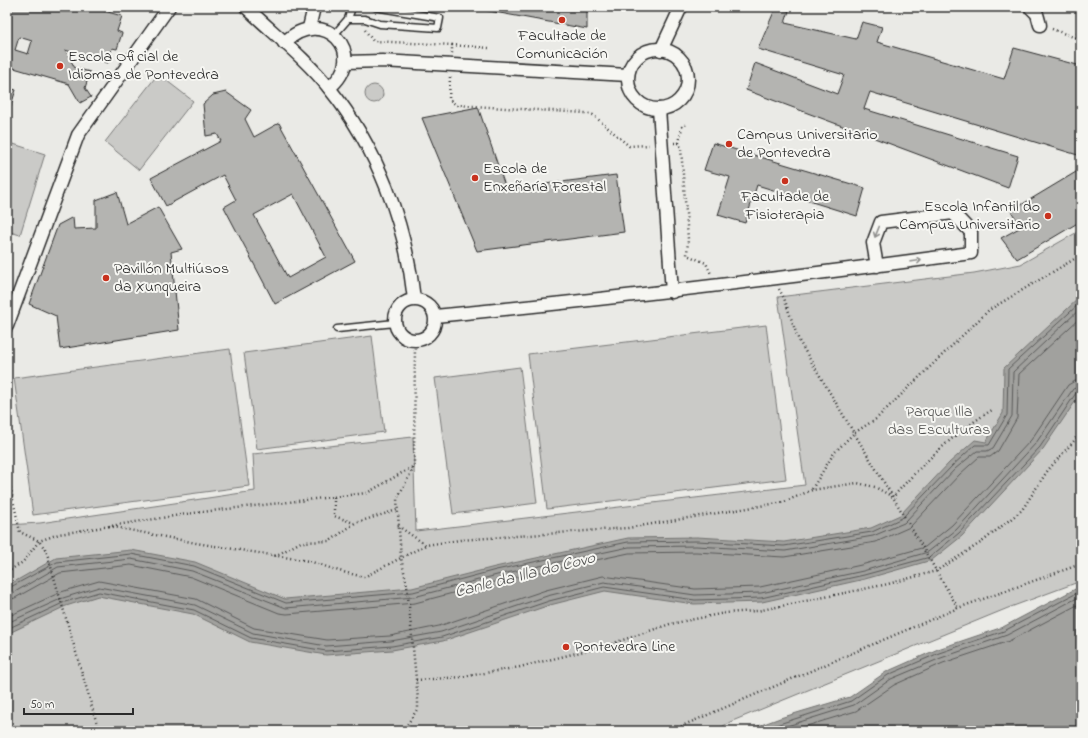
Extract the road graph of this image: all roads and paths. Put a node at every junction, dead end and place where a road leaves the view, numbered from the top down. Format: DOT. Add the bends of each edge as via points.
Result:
graph roads {
  1 [pos="169,7"];
  2 [pos="246,7"];
  3 [pos="314,7"];
  4 [pos="352,7"];
  5 [pos="375,7"];
  6 [pos="681,7"];
  7 [pos="1030,7"];
  8 [pos="348,19"];
  9 [pos="357,19"];
  10 [pos="1081,21"];
  11 [pos="1040,24"];
  12 [pos="309,28"];
  13 [pos="334,35"];
  14 [pos="1076,38"];
  15 [pos="1081,40"];
  16 [pos="284,43"];
  17 [pos="452,46"];
  18 [pos="489,48"];
  19 [pos="661,50"];
  20 [pos="346,62"];
  21 [pos="451,65"];
  22 [pos="628,75"];
  23 [pos="329,88"];
  24 [pos="659,109"];
  25 [pos="688,123"];
  26 [pos="679,143"];
  27 [pos="662,144"];
  28 [pos="1081,255"];
  29 [pos="877,266"];
  30 [pos="773,279"];
  31 [pos="713,287"];
  32 [pos="672,292"];
  33 [pos="414,299"];
  34 [pos="436,316"];
  35 [pos="395,323"];
  36 [pos="7,326"];
  37 [pos="337,329"];
  38 [pos="415,340"];
  39 [pos="992,410"];
  40 [pos="1081,429"];
  41 [pos="854,432"];
  42 [pos="414,466"];
  43 [pos="7,472"];
  44 [pos="812,490"];
  45 [pos="334,497"];
  46 [pos="893,497"];
  47 [pos="397,510"];
  48 [pos="355,523"];
  49 [pos="106,526"];
  50 [pos="398,526"];
  51 [pos="39,540"];
  52 [pos="426,545"];
  53 [pos="274,556"];
  54 [pos="401,558"];
  55 [pos="1081,564"];
  56 [pos="936,570"];
  57 [pos="7,572"];
  58 [pos="958,608"];
  59 [pos="416,680"];
  60 [pos="99,731"];
  61 [pos="403,731"];
  62 [pos="670,731"];
  1 -- 36 [label="street" via="78,134"];
  2 -- 16 [label="street"];
  3 -- 12 [label="street"];
  4 -- 8 [label="lane"];
  5 -- 9 [label="lane" via="440,18 438,28 380,24"];
  6 -- 19 [label="street"];
  7 -- 11 [label="street" via="1037,14"];
  8 -- 9 [label="lane"];
  8 -- 13 [label="lane"];
  9 -- 17 [label="path" via="373,41"];
  10 -- 14 [label="path"];
  11 -- 14 [label="path"];
  12 -- 13 [label="street" via="326,30"];
  12 -- 16 [label="street" via="298,31"];
  13 -- 20 [label="street" via="342,45"];
  14 -- 15 [label="path"];
  16 -- 23 [label="street"];
  17 -- 18 [label="path"];
  17 -- 21 [label="path"];
  19 -- 22 [label="street" via="652,50 636,59"];
  19 -- 24 [label="street" via="671,52 679,58 685,66 687,81 683,95 677,102"];
  20 -- 21 [label="street" via="382,61"];
  20 -- 23 [label="street" via="339,79"];
  21 -- 22 [label="street"];
  21 -- 27 [label="path" via="449,99 456,104 586,113 593,115 630,146"];
  22 -- 24 [label="street" via="629,86 640,103 648,108"];
  23 -- 33 [label="street" via="352,119 386,188 401,226"];
  24 -- 27 [label="street"];
  25 -- 26 [label="path" via="682,127"];
  26 -- 27 [label="path"];
  26 -- 31 [label="path" via="688,239 687,255 706,263"];
  27 -- 32 [label="street"];
  28 -- 41 [label="path" via="989,310 876,420"];
  29 -- 29 [label="street, one-way" via="971,254 971,232 953,213 881,222 873,243"];
  29 -- 30 [label="street"];
  30 -- 31 [label="street"];
  30 -- 41 [label="path" via="784,298 799,341"];
  31 -- 32 [label="street"];
  32 -- 34 [label="street"];
  33 -- 34 [label="street" via="425,302 434,310"];
  33 -- 35 [label="street" via="401,304 397,310"];
  34 -- 38 [label="street" via="431,333 421,340"];
  35 -- 37 [label="lane"];
  35 -- 38 [label="street" via="402,335"];
  38 -- 42 [label="path"];
  39 -- 46 [label="path" via="974,421 920,466"];
  40 -- 56 [label="path" via="1074,441 1048,470 1022,510 982,542"];
  41 -- 44 [label="path" via="834,452"];
  41 -- 46 [label="path"];
  42 -- 45 [label="path" via="367,493"];
  42 -- 47 [label="path" via="397,499"];
  43 -- 51 [label="path" via="20,532"];
  44 -- 46 [label="path" via="857,483 875,487"];
  44 -- 52 [label="path" via="784,502 628,528 460,540"];
  45 -- 48 [label="path" via="334,516"];
  45 -- 49 [label="path"];
  46 -- 56 [label="path"];
  47 -- 48 [label="path"];
  47 -- 50 [label="path"];
  48 -- 53 [label="path" via="330,541 301,542"];
  49 -- 51 [label="path"];
  49 -- 53 [label="path"];
  50 -- 52 [label="path"];
  50 -- 54 [label="path"];
  51 -- 57 [label="path" via="23,562"];
  51 -- 60 [label="path" via="46,550"];
  52 -- 54 [label="path"];
  53 -- 54 [label="path" via="309,561 339,572 364,577"];
  54 -- 59 [label="path" via="407,585"];
  55 -- 58 [label="path"];
  56 -- 58 [label="path"];
  56 -- 59 [label="path" via="888,584 757,612 725,612 670,624 605,646 520,668 462,677"];
  58 -- 62 [label="path"];
  59 -- 61 [label="path" via="418,708"];
}
